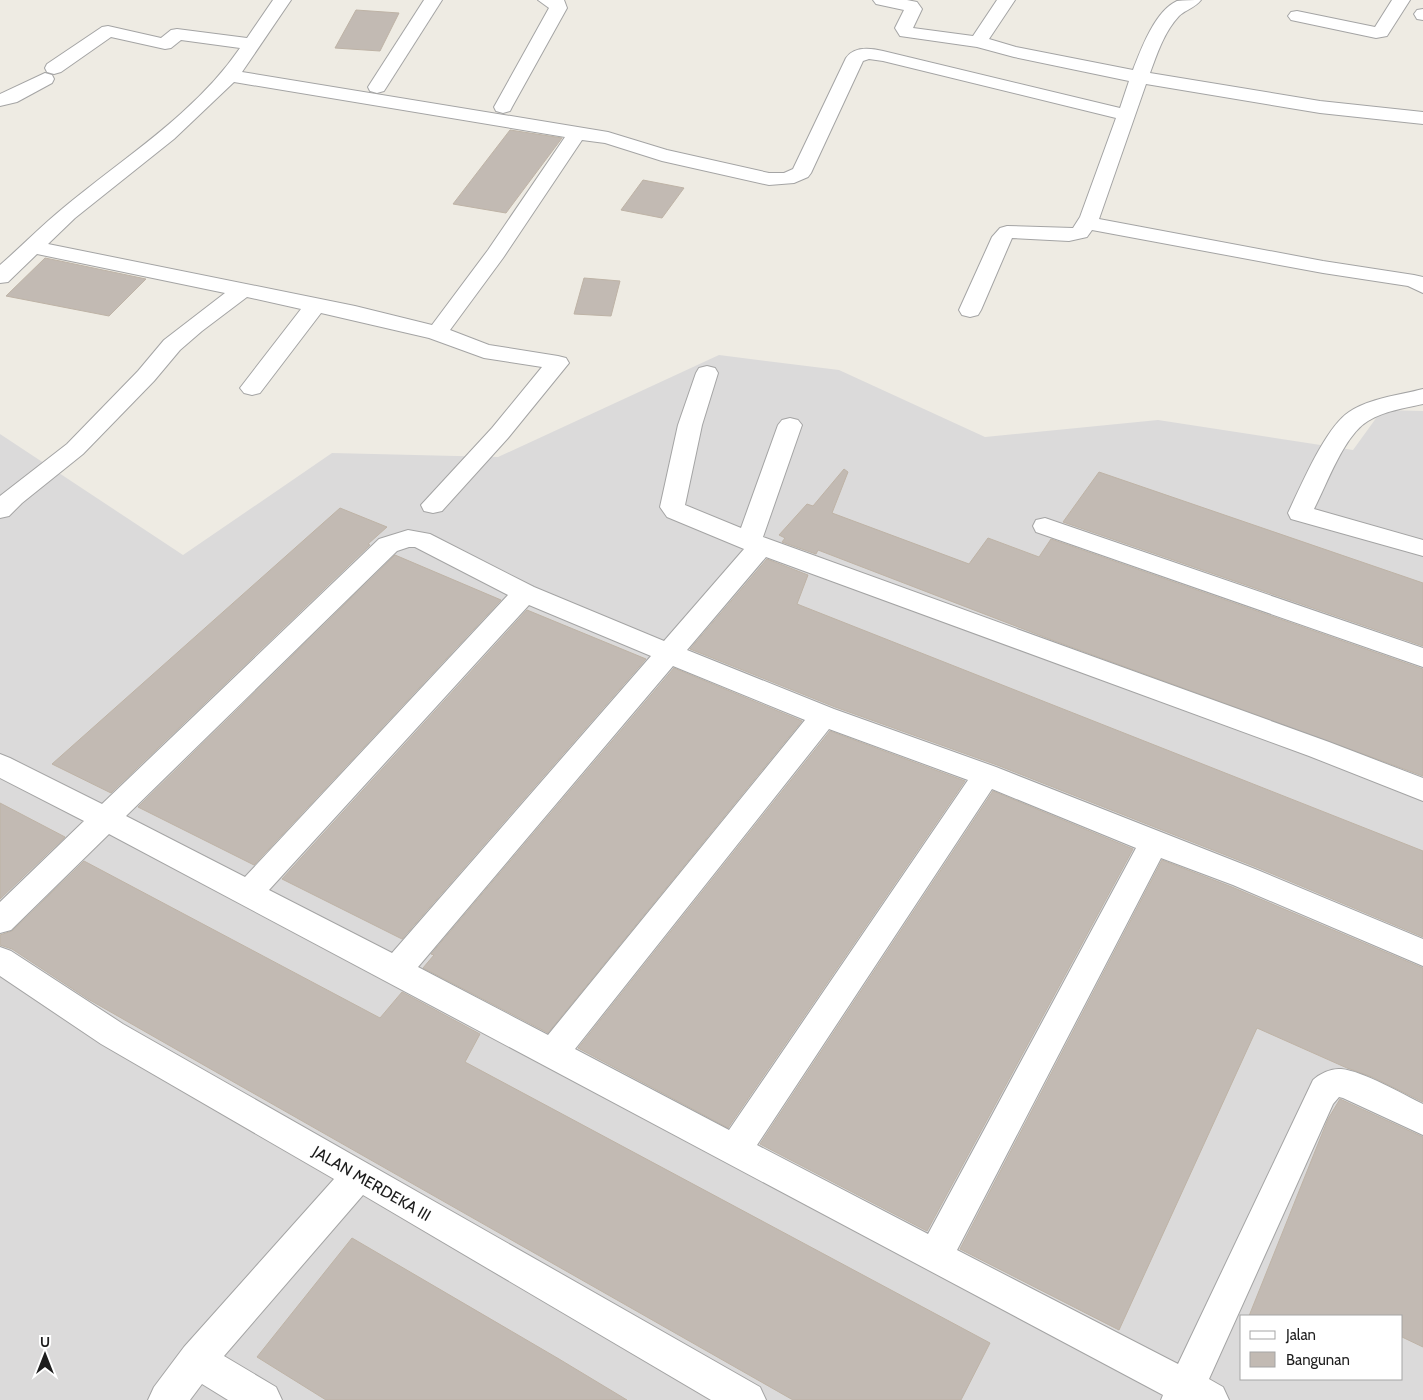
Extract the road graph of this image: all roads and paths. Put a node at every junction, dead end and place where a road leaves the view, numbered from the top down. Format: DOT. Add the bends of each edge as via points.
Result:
graph roads {
  1 [pos="282,0"];
  2 [pos="433,0"];
  3 [pos="547,0"];
  4 [pos="882,0"];
  5 [pos="1006,0"];
  6 [pos="1192,0"];
  7 [pos="1401,0"];
  8 [pos="913,3"];
  9 [pos="1297,16"];
  10 [pos="978,42"];
  11 [pos="252,44"];
  12 [pos="230,76"];
  13 [pos="1138,77"];
  14 [pos="377,86"];
  15 [pos="0,100"];
  16 [pos="503,108"];
  17 [pos="1127,115"];
  18 [pos="1423,118"];
  19 [pos="577,133"];
  20 [pos="1086,223"];
  21 [pos="31,247"];
  22 [pos="0,277"];
  23 [pos="1423,287"];
  24 [pos="242,291"];
  25 [pos="315,305"];
  26 [pos="970,310"];
  27 [pos="437,333"];
  28 [pos="707,373"];
  29 [pos="252,388"];
  30 [pos="1423,396"];
  31 [pos="790,425"];
  32 [pos="433,505"];
  33 [pos="0,510"];
  34 [pos="1044,526"];
  35 [pos="755,544"];
  36 [pos="1423,548"];
  37 [pos="525,593"];
  38 [pos="668,653"];
  39 [pos="1423,658"];
  40 [pos="824,716"];
  41 [pos="0,765"];
  42 [pos="986,776"];
  43 [pos="1423,790"];
  44 [pos="105,818"];
  45 [pos="1154,843"];
  46 [pos="249,892"];
  47 [pos="0,921"];
  48 [pos="1423,953"];
  49 [pos="0,960"];
  50 [pos="396,970"];
  51 [pos="553,1053"];
  52 [pos="1423,1120"];
  53 [pos="734,1149"];
  54 [pos="360,1175"];
  55 [pos="936,1255"];
  56 [pos="197,1360"];
  57 [pos="1192,1396"];
  58 [pos="167,1400"];
  59 [pos="263,1400"];
  60 [pos="747,1400"];
  1 -- 11 [label="street"];
  2 -- 14 [label="street"];
  3 -- 16 [label="street" via="557,3 558,8"];
  4 -- 8 [label="street"];
  5 -- 10 [label="street"];
  6 -- 13 [label="street" via="1166,21"];
  7 -- 9 [label="street" via="1381,32 1376,33"];
  8 -- 10 [label="street" via="904,28 906,32"];
  10 -- 13 [label="street"];
  11 -- 12 [label="street"];
  11 -- 15 [label="street" via="177,34 165,44 108,31 50,74 10,98"];
  12 -- 19 [label="street"];
  12 -- 21 [label="street" via="167,135"];
  13 -- 17 [label="street"];
  13 -- 18 [label="street" via="1320,107"];
  17 -- 19 [label="street" via="868,54 855,58 801,172 793,178 769,178"];
  17 -- 20 [label="street"];
  19 -- 27 [label="street" via="496,254"];
  20 -- 23 [label="street" via="1414,281"];
  20 -- 26 [label="street" via="1075,235 1007,232"];
  21 -- 22 [label="street"];
  21 -- 24 [label="street"];
  24 -- 25 [label="street"];
  24 -- 33 [label="street" via="194,326 75,449"];
  25 -- 27 [label="street"];
  25 -- 29 [label="street"];
  27 -- 32 [label="street" via="484,351 558,363 500,433"];
  28 -- 35 [label="street" via="690,425 672,507"];
  30 -- 36 [label="street" via="1385,404 1355,417 1326,461 1300,513"];
  31 -- 35 [label="street"];
  34 -- 39 [label="street"];
  35 -- 38 [label="street"];
  35 -- 43 [label="street" via="1319,749"];
  37 -- 38 [label="street"];
  37 -- 44 [label="street" via="421,540 408,538 388,544"];
  37 -- 46 [label="street"];
  38 -- 40 [label="street"];
  38 -- 50 [label="street"];
  40 -- 42 [label="street"];
  40 -- 51 [label="street"];
  41 -- 44 [label="street"];
  42 -- 45 [label="street"];
  42 -- 53 [label="street"];
  44 -- 46 [label="street"];
  44 -- 47 [label="street"];
  45 -- 48 [label="street"];
  45 -- 55 [label="street"];
  46 -- 50 [label="street"];
  49 -- 54 [label="street, JALAN MERDEKA III" via="112,1034"];
  50 -- 51 [label="street"];
  51 -- 53 [label="street"];
  52 -- 57 [label="street" via="1349,1085 1331,1084 1326,1088"];
  53 -- 55 [label="street"];
  54 -- 56 [label="street"];
  54 -- 60 [label="street, JALAN MERDEKA III"];
  55 -- 57 [label="street"];
  56 -- 58 [label="street"];
  56 -- 59 [label="street"];
}
